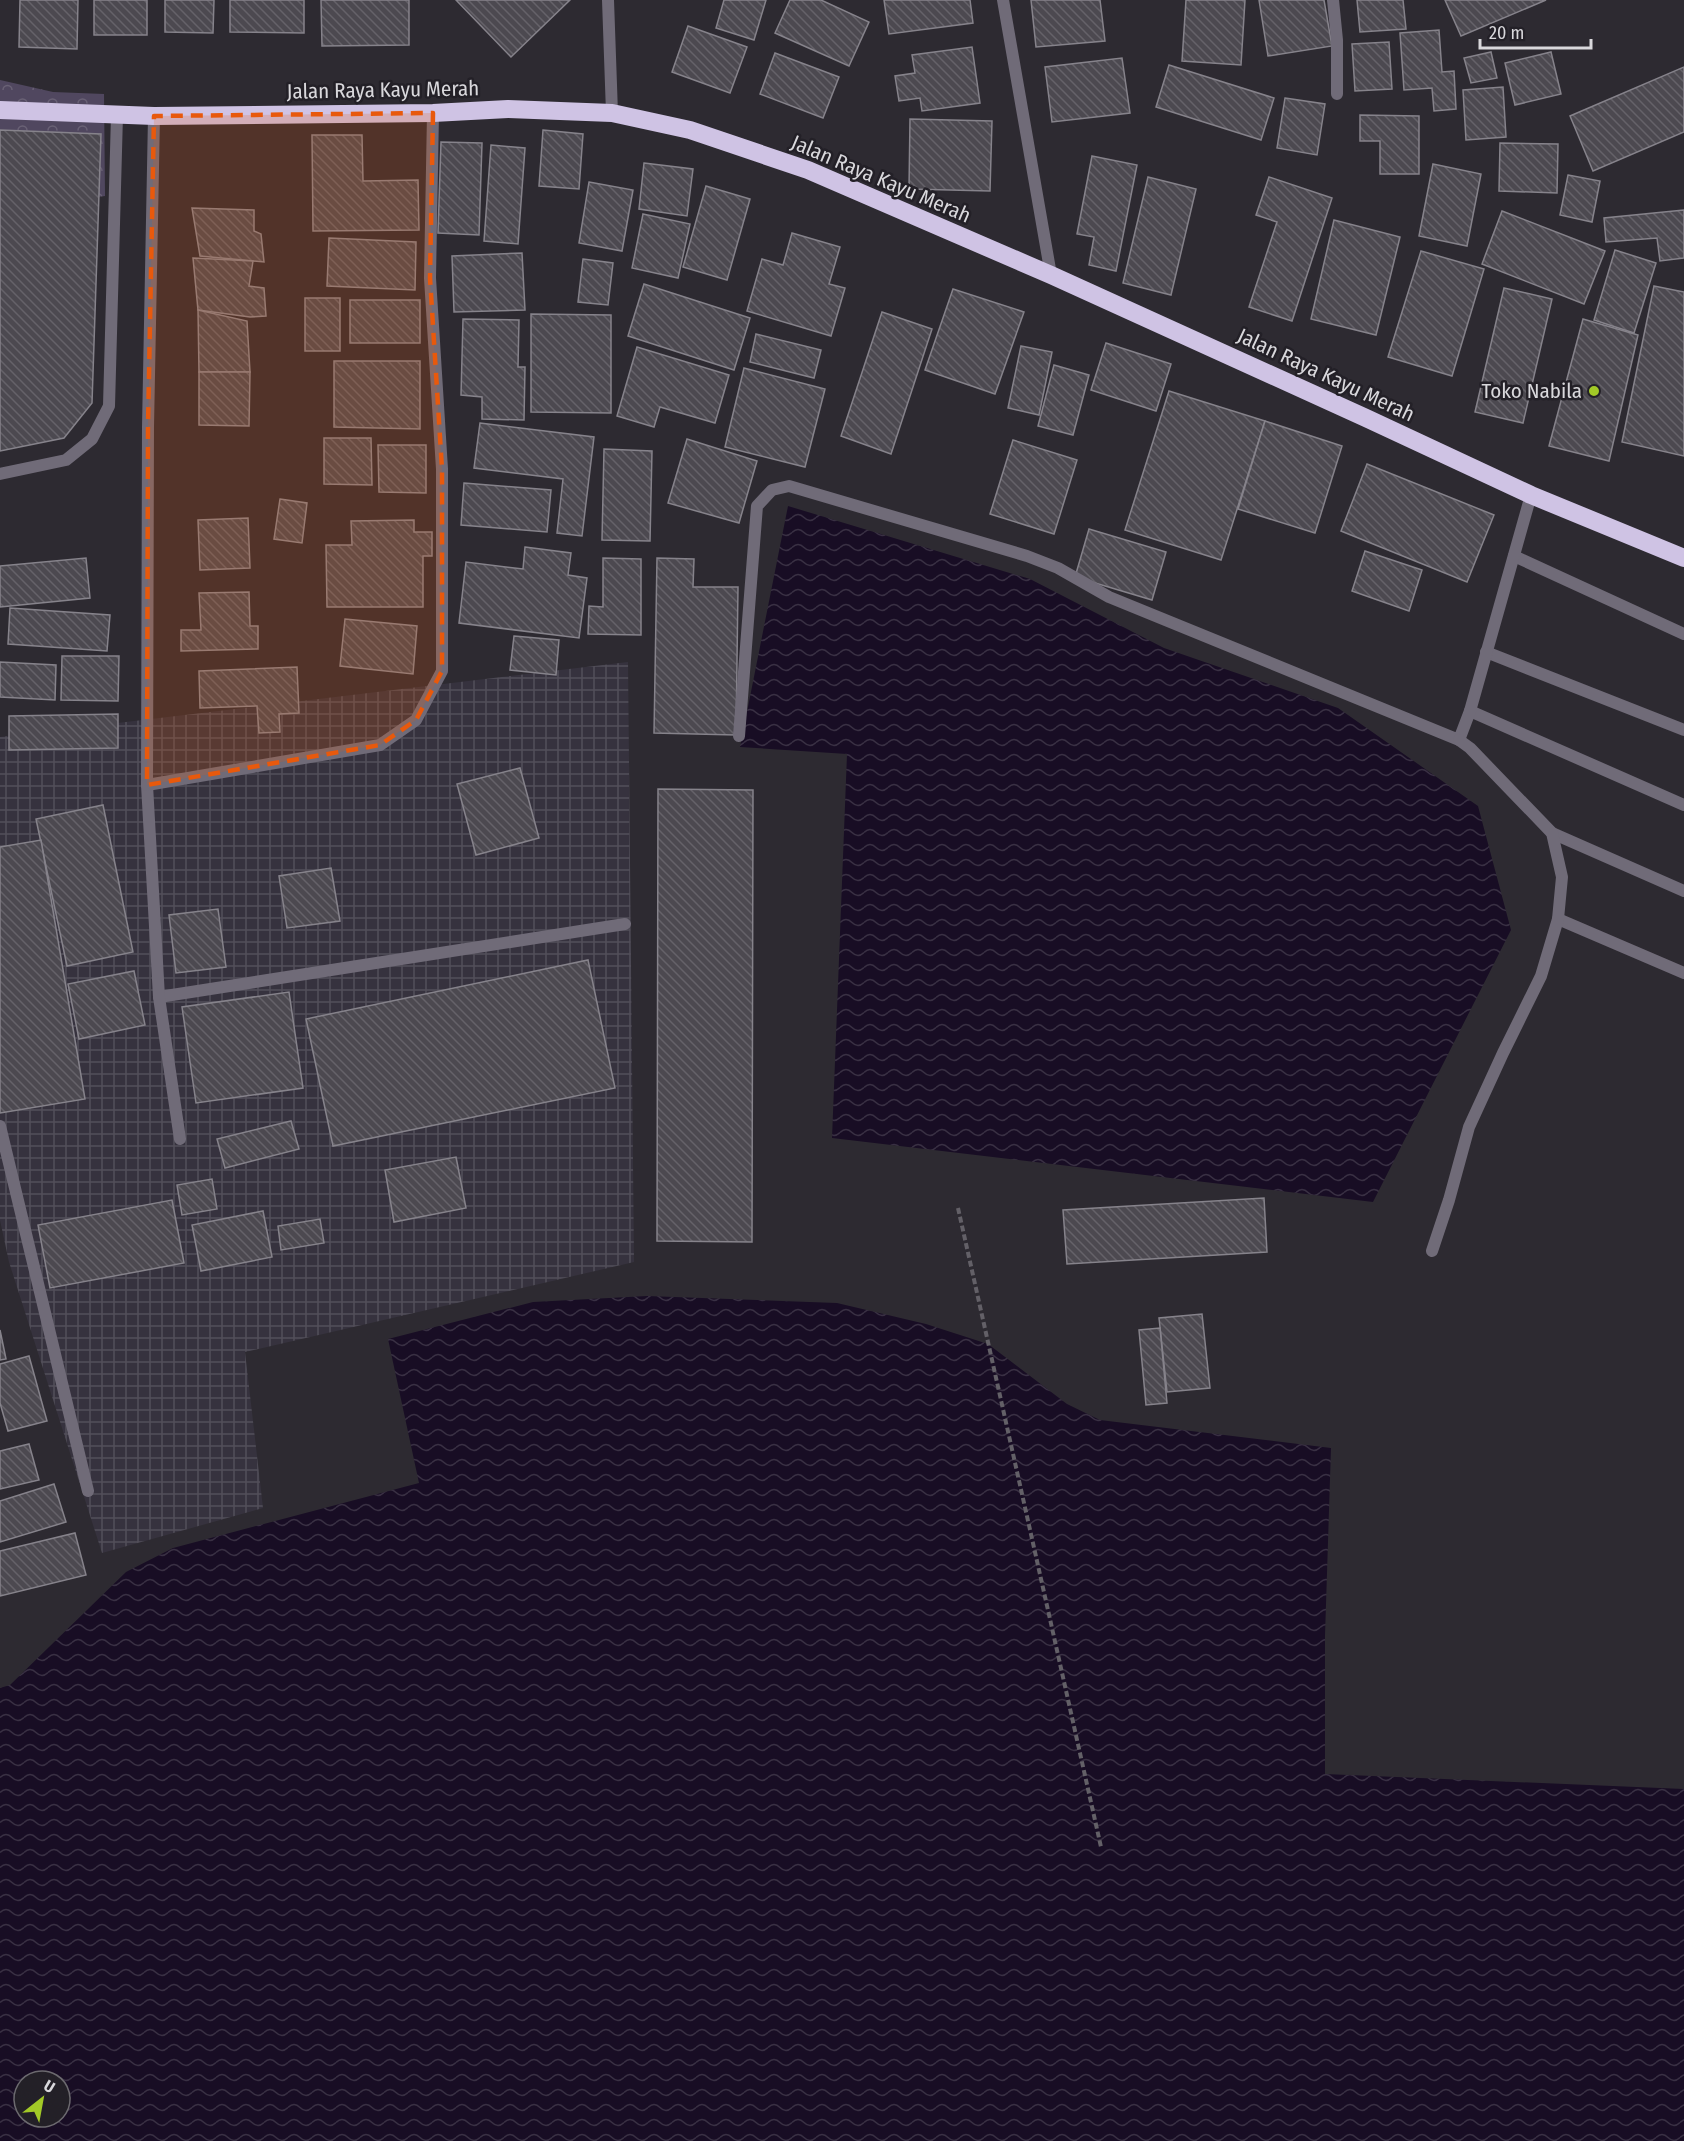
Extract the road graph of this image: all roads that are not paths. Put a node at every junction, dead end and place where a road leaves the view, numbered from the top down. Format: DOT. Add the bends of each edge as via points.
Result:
graph roads {
  1 [pos="608,0"];
  2 [pos="1003,0"];
  3 [pos="1333,0"];
  4 [pos="1337,94"];
  5 [pos="0,110"];
  6 [pos="433,113"];
  7 [pos="612,113"];
  8 [pos="117,115"];
  9 [pos="154,116"];
  10 [pos="1051,275"];
  11 [pos="0,474"];
  12 [pos="1531,495"];
  13 [pos="1514,556"];
  14 [pos="1684,558"];
  15 [pos="1684,634"];
  16 [pos="1486,652"];
  17 [pos="1470,711"];
  18 [pos="1684,730"];
  19 [pos="739,736"];
  20 [pos="1459,740"];
  21 [pos="147,785"];
  22 [pos="1684,806"];
  23 [pos="1552,833"];
  24 [pos="1684,891"];
  25 [pos="1558,919"];
  26 [pos="625,924"];
  27 [pos="1684,973"];
  28 [pos="159,997"];
  29 [pos="0,1126"];
  30 [pos="180,1139"];
  31 [pos="1432,1251"];
  32 [pos="88,1491"];
  1 -- 7 [label="street"];
  2 -- 10 [label="street"];
  3 -- 4 [label="street"];
  5 -- 8 [label="highway, Jalan Raya Kayu Merah"];
  6 -- 7 [label="highway, Jalan Raya Kayu Merah"];
  6 -- 9 [label="highway, Jalan Raya Kayu Merah"];
  6 -- 21 [label="street" via="430,278 442,469 442,671 416,720 380,745"];
  7 -- 10 [label="highway, Jalan Raya Kayu Merah" via="690,130 808,170"];
  8 -- 9 [label="highway, Jalan Raya Kayu Merah"];
  8 -- 11 [label="street" via="110,406 92,439 66,460"];
  9 -- 21 [label="street"];
  10 -- 12 [label="highway, Jalan Raya Kayu Merah"];
  12 -- 13 [label="street"];
  12 -- 14 [label="highway, Jalan Raya Kayu Merah"];
  13 -- 15 [label="street"];
  13 -- 16 [label="street"];
  16 -- 17 [label="street"];
  16 -- 18 [label="street"];
  17 -- 20 [label="street"];
  17 -- 22 [label="street"];
  19 -- 20 [label="street" via="757,506 772,490 789,486 1028,556 1109,597"];
  20 -- 23 [label="street"];
  21 -- 28 [label="street"];
  23 -- 24 [label="street"];
  23 -- 25 [label="street" via="1562,877"];
  25 -- 27 [label="street"];
  25 -- 31 [label="street" via="1541,976 1469,1127"];
  26 -- 28 [label="street"];
  28 -- 30 [label="street"];
  29 -- 32 [label="street"];
}
